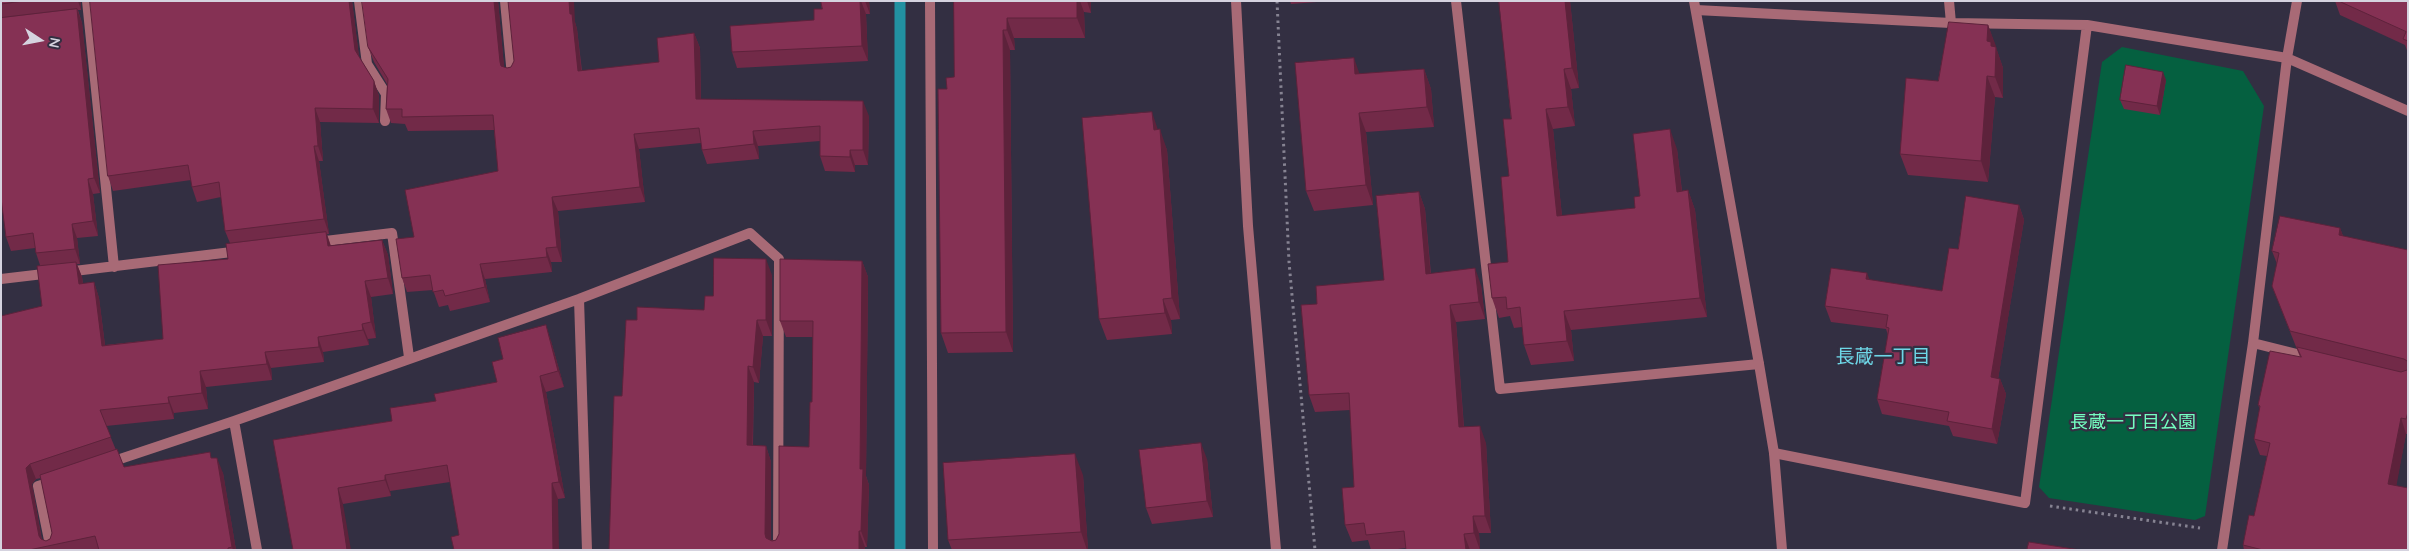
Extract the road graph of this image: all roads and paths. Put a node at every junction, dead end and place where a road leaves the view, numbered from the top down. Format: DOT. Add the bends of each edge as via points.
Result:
graph roads {
  1 [pos="87,1"];
  2 [pos="359,1"];
  3 [pos="505,1"];
  4 [pos="930,1"];
  5 [pos="1236,1"];
  6 [pos="1277,1"];
  7 [pos="1456,1"];
  8 [pos="1949,1"];
  9 [pos="2297,1"];
  10 [pos="1695,6"];
  11 [pos="1951,23"];
  12 [pos="2087,25"];
  13 [pos="2287,58"];
  14 [pos="512,76"];
  15 [pos="2408,111"];
  16 [pos="385,121"];
  17 [pos="303,244"];
  18 [pos="253,250"];
  19 [pos="114,267"];
  20 [pos="1,279"];
  21 [pos="579,299"];
  22 [pos="2253,343"];
  23 [pos="409,357"];
  24 [pos="2321,360"];
  25 [pos="1760,364"];
  26 [pos="234,421"];
  27 [pos="1774,453"];
  28 [pos="94,468"];
  29 [pos="66,477"];
  30 [pos="2025,503"];
  31 [pos="2225,531"];
  32 [pos="51,550"];
  33 [pos="257,550"];
  34 [pos="587,550"];
  35 [pos="778,550"];
  36 [pos="933,550"];
  37 [pos="1276,550"];
  38 [pos="1315,550"];
  39 [pos="1782,550"];
  40 [pos="2222,550"];
  1 -- 19 [label="street" via="83,16"];
  2 -- 16 [label="street" via="367,64 386,94"];
  3 -- 14 [label="street"];
  4 -- 36 [label="street"];
  5 -- 37 [label="street" via="1248,226"];
  6 -- 38 [label="path" via="1289,262"];
  7 -- 25 [label="street" via="1500,389"];
  8 -- 11 [label="street"];
  9 -- 13 [label="street"];
  10 -- 11 [label="street"];
  10 -- 25 [label="street"];
  11 -- 12 [label="street"];
  12 -- 13 [label="street"];
  12 -- 30 [label="street"];
  13 -- 15 [label="street"];
  13 -- 22 [label="street"];
  17 -- 23 [label="street" via="392,233"];
  18 -- 19 [label="street"];
  19 -- 20 [label="street"];
  21 -- 23 [label="street"];
  21 -- 34 [label="street"];
  21 -- 35 [label="street" via="750,233 779,259"];
  22 -- 24 [label="street"];
  22 -- 31 [label="street"];
  23 -- 26 [label="street"];
  25 -- 27 [label="street"];
  26 -- 28 [label="street"];
  26 -- 33 [label="street"];
  27 -- 30 [label="street"];
  27 -- 39 [label="street"];
  29 -- 32 [label="street" via="38,486"];
  30 -- 31 [label="path"];
  31 -- 40 [label="street"];
}
